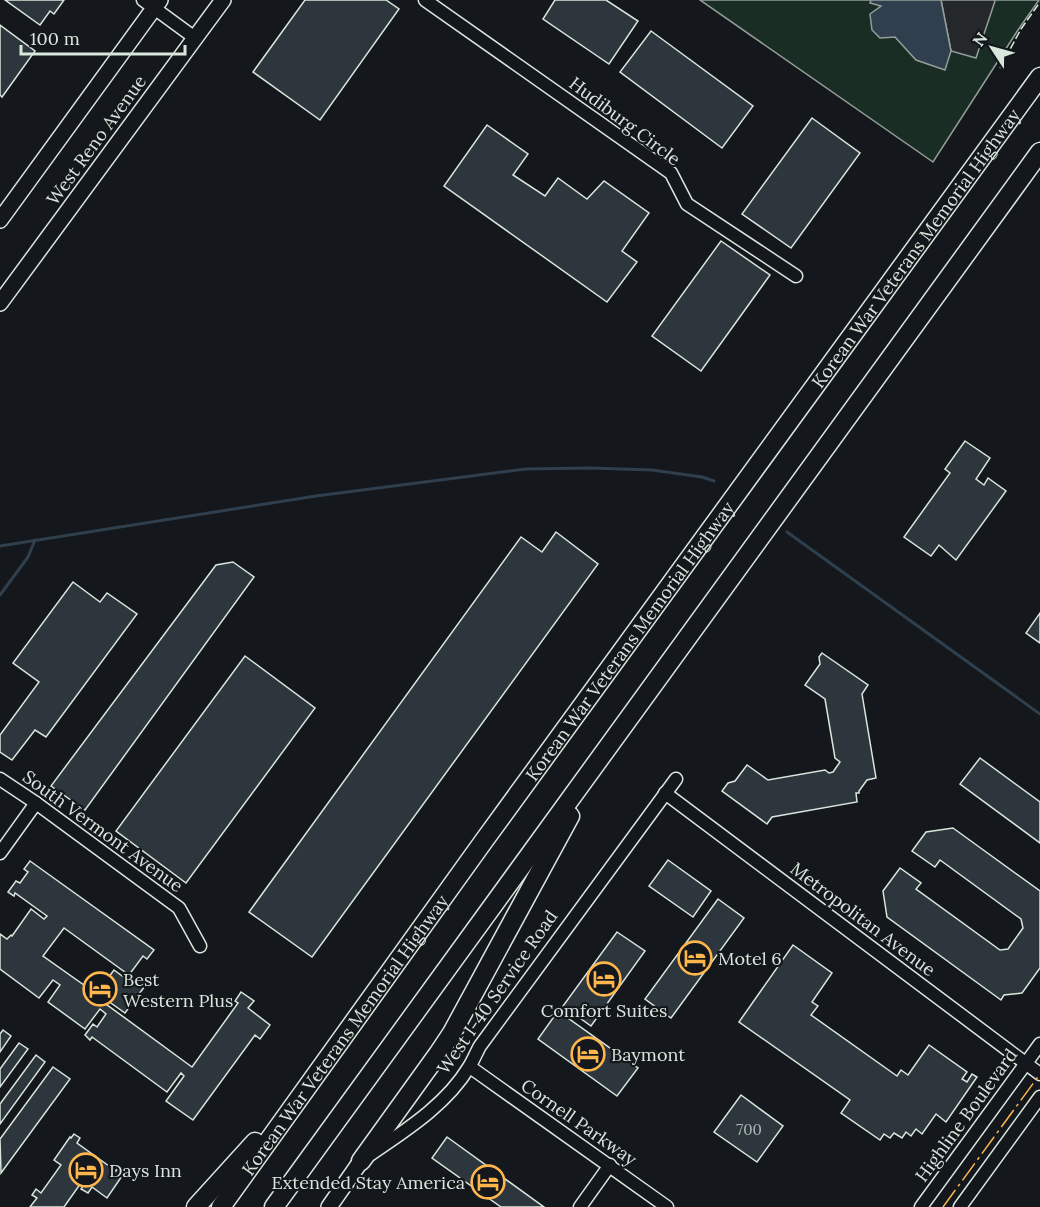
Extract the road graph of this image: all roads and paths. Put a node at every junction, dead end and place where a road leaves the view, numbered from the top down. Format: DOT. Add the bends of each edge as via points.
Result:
graph roads {
  1 [pos="223,0"];
  2 [pos="425,0"];
  3 [pos="152,3"];
  4 [pos="195,39"];
  5 [pos="1040,76"];
  6 [pos="1040,152"];
  7 [pos="0,220"];
  8 [pos="796,276"];
  9 [pos="0,303"];
  10 [pos="605,751"];
  11 [pos="0,779"];
  12 [pos="676,779"];
  13 [pos="665,793"];
  14 [pos="36,803"];
  15 [pos="0,853"];
  16 [pos="200,946"];
  17 [pos="1040,1044"];
  18 [pos="1026,1064"];
  19 [pos="470,1067"];
  20 [pos="1040,1074"];
  21 [pos="311,1080"];
  22 [pos="1040,1096"];
  23 [pos="361,1161"];
  24 [pos="610,1165"];
  25 [pos="196,1207"];
  26 [pos="221,1207"];
  27 [pos="274,1207"];
  28 [pos="329,1207"];
  29 [pos="580,1207"];
  30 [pos="668,1207"];
  31 [pos="921,1207"];
  32 [pos="960,1207"];
  1 -- 4 [label="main road, West Reno Avenue"];
  2 -- 8 [label="street, Hudiburg Circle" via="671,173 687,204"];
  3 -- 4 [label="street"];
  3 -- 7 [label="main road, West Reno Avenue"];
  4 -- 9 [label="main road, West Reno Avenue"];
  5 -- 21 [label="highway, Korean War Veterans Memorial Highway"];
  6 -- 10 [label="highway"];
  10 -- 23 [label="highway" via="457,1025"];
  10 -- 27 [label="highway"];
  11 -- 14 [label="street, South Vermont Avenue"];
  12 -- 13 [label="street, West I-40 Service Road"];
  13 -- 18 [label="street, Metropolitan Avenue"];
  13 -- 19 [label="street, West I-40 Service Road" via="480,1046"];
  14 -- 15 [label="street"];
  14 -- 16 [label="street, South Vermont Avenue" via="179,908"];
  17 -- 18 [label="street, Highline Boulevard"];
  18 -- 20 [label="street, Metropolitan Avenue"];
  18 -- 31 [label="street, Highline Boulevard"];
  19 -- 23 [label="street, West I-40 Service Road" via="436,1107"];
  19 -- 24 [label="street, Cornell Parkway"];
  21 -- 25 [label="highway"];
  21 -- 26 [label="highway, Korean War Veterans Memorial Highway"];
  22 -- 32 [label="street"];
  23 -- 28 [label="main road, West I-40 Service Road"];
  24 -- 29 [label="street"];
  24 -- 30 [label="street, Cornell Parkway"];
}
